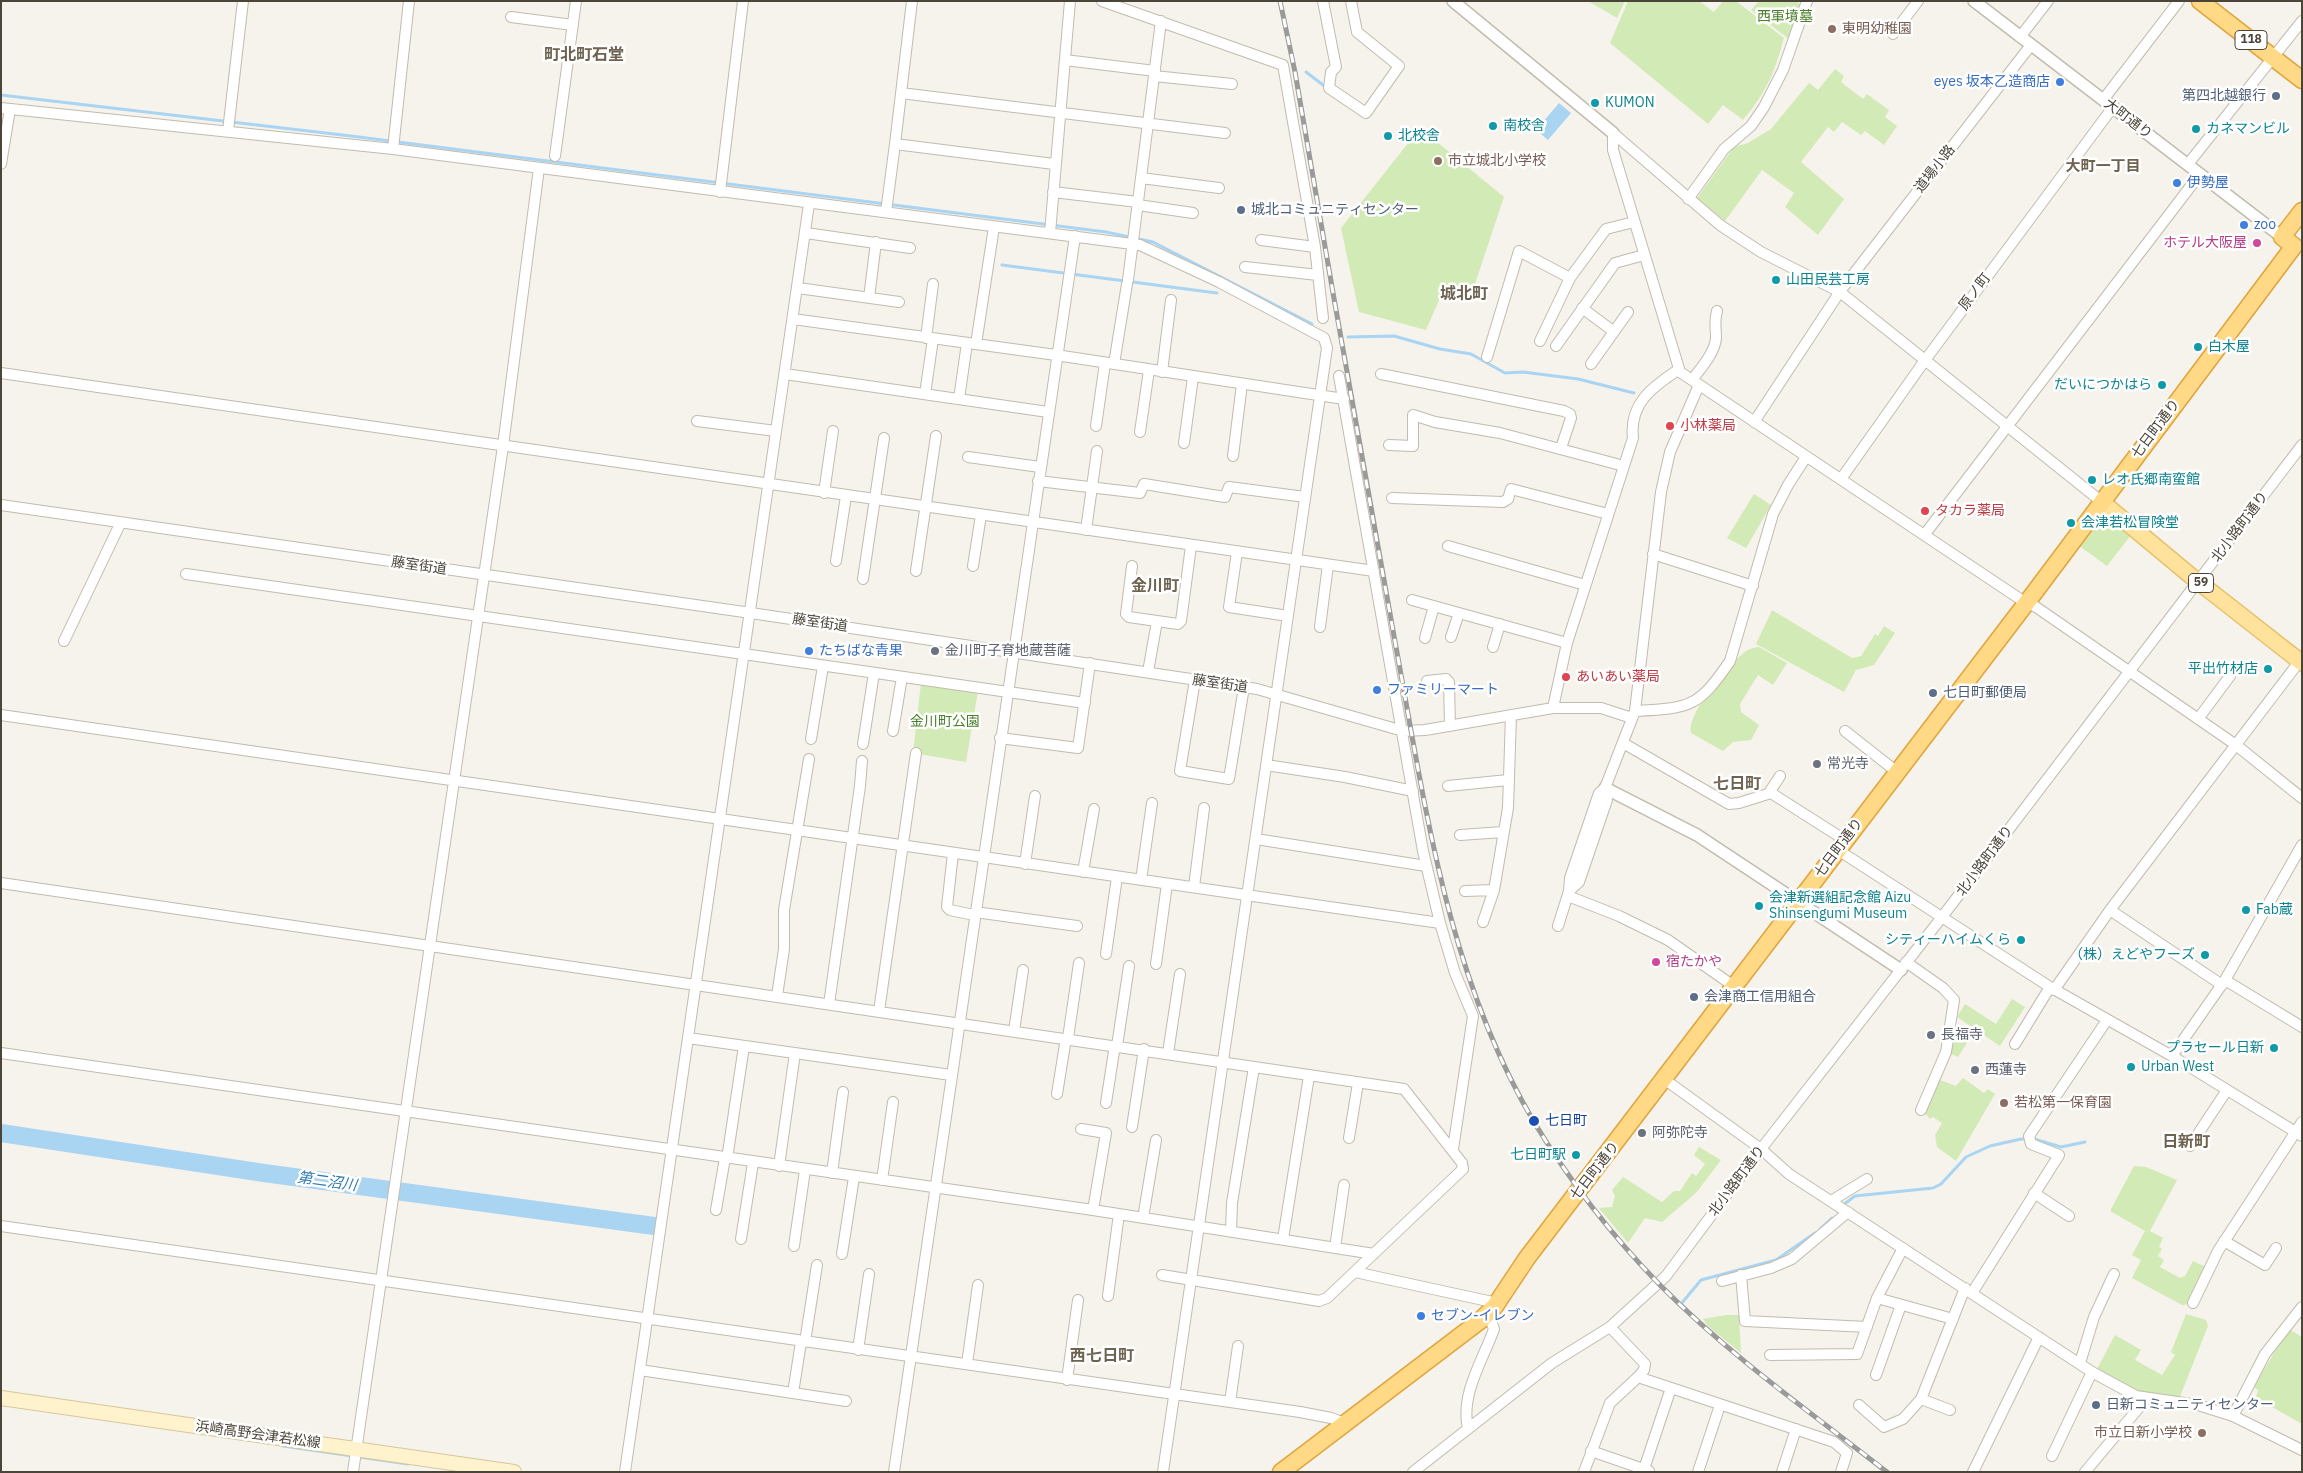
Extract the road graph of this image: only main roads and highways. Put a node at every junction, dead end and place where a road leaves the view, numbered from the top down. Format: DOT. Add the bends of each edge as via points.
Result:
graph roads {
  1 [pos="2200,1"];
  2 [pos="2302,80"];
  3 [pos="2302,212"];
  4 [pos="2293,245"];
  5 [pos="2102,502"];
  6 [pos="2301,661"];
  7 [pos="1,1398"];
  8 [pos="355,1459"];
  9 [pos="514,1472"];
  10 [pos="1281,1472"];
  1 -- 2 [label="highway, 118"];
  3 -- 4 [label="highway, 七日町通り"];
  4 -- 5 [label="highway, 七日町通り"];
  5 -- 6 [label="main road, 59"];
  5 -- 10 [label="highway, 七日町通り" via="1492,1308"];
  7 -- 8 [label="main road, 浜崎高野会津若松線"];
  8 -- 9 [label="main road, 浜崎高野会津若松線"];
}
